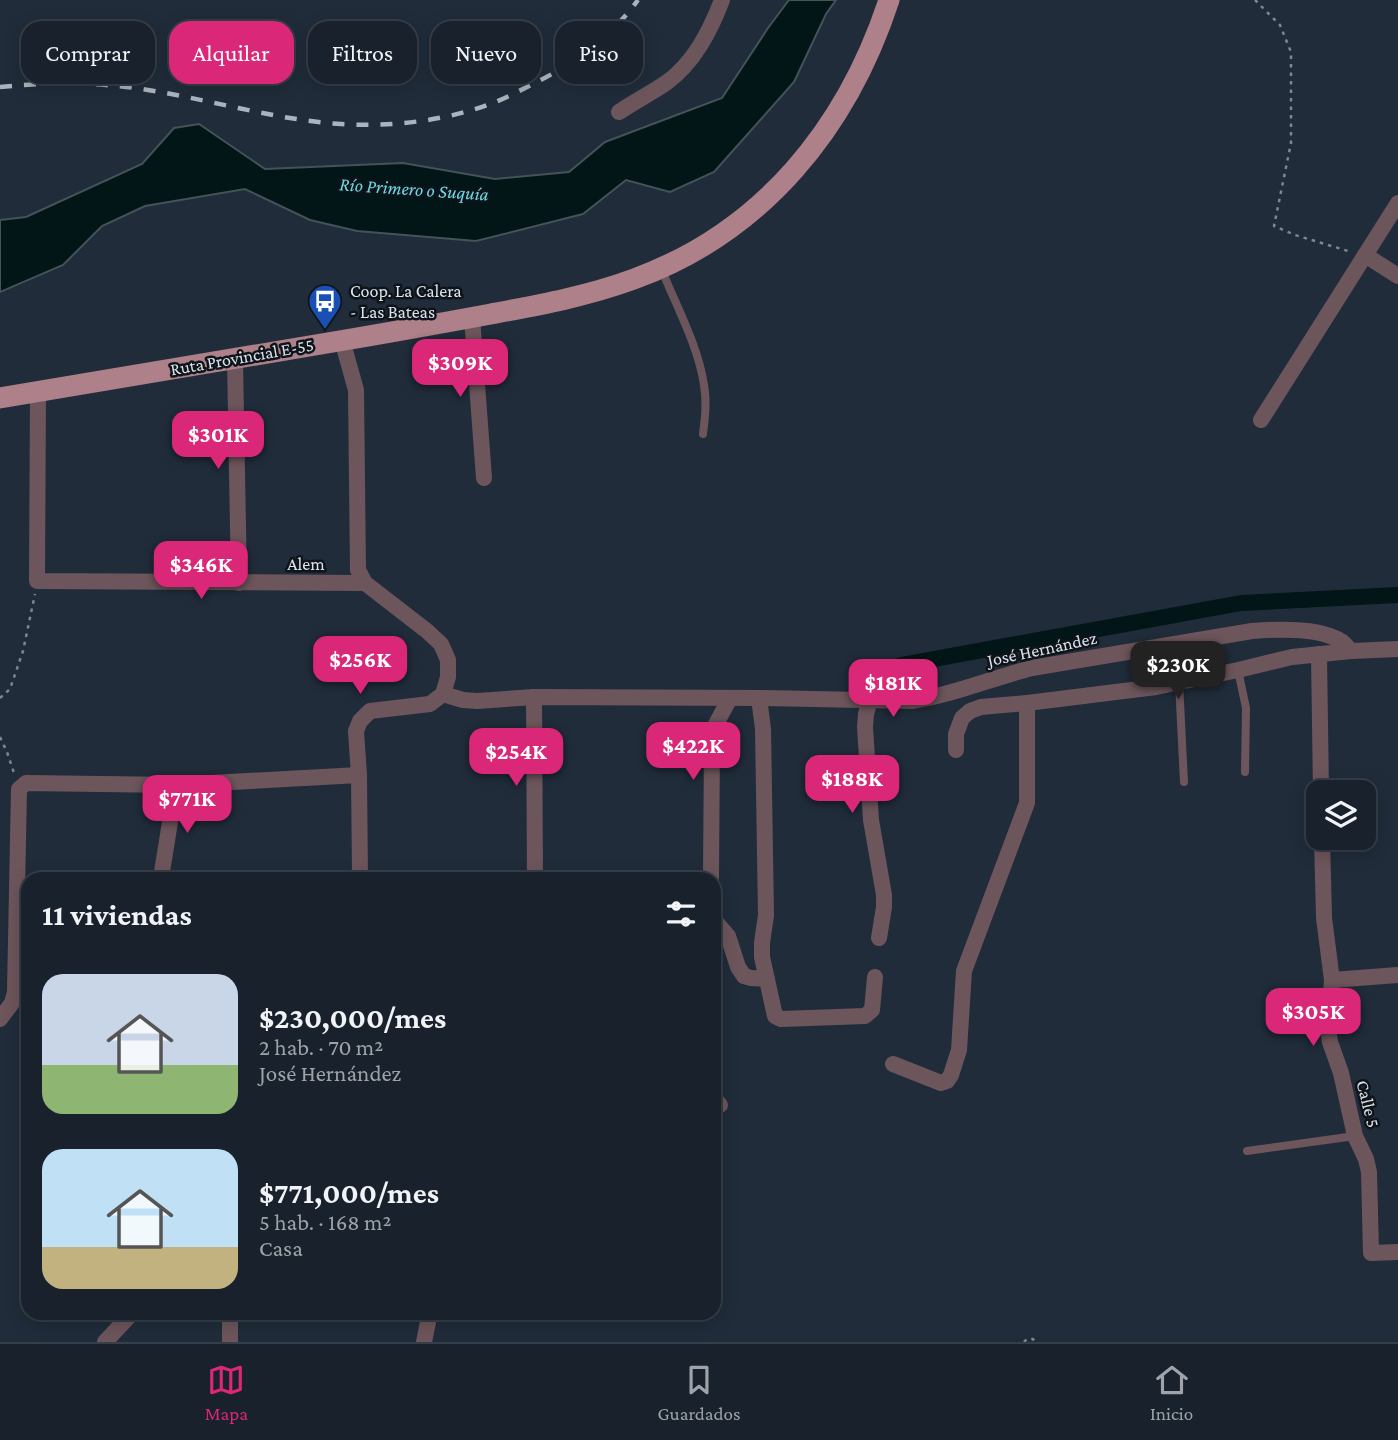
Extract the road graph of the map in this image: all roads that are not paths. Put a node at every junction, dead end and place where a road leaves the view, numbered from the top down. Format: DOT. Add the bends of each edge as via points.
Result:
graph roads {
  1 [pos="722,0"];
  2 [pos="889,0"];
  3 [pos="619,112"];
  4 [pos="1398,203"];
  5 [pos="1365,256"];
  6 [pos="661,268"];
  7 [pos="1398,276"];
  8 [pos="472,317"];
  9 [pos="342,341"];
  10 [pos="234,359"];
  11 [pos="38,391"];
  12 [pos="0,398"];
  13 [pos="1261,420"];
  14 [pos="703,434"];
  15 [pos="484,478"];
  16 [pos="239,583"];
  17 [pos="365,583"];
  18 [pos="1398,649"];
  19 [pos="1351,651"];
  20 [pos="1320,654"];
  21 [pos="1238,670"];
  22 [pos="1179,682"];
  23 [pos="443,694"];
  24 [pos="534,697"];
  25 [pos="730,698"];
  26 [pos="759,698"];
  27 [pos="870,700"];
  28 [pos="1027,703"];
  29 [pos="956,750"];
  30 [pos="1245,772"];
  31 [pos="359,775"];
  32 [pos="1321,780"];
  33 [pos="1184,782"];
  34 [pos="176,785"];
  35 [pos="1322,850"];
  36 [pos="162,872"];
  37 [pos="360,872"];
  38 [pos="535,872"];
  39 [pos="711,872"];
  40 [pos="721,928"];
  41 [pos="879,938"];
  42 [pos="1398,975"];
  43 [pos="875,976"];
  44 [pos="767,979"];
  45 [pos="1332,980"];
  46 [pos="0,1019"];
  47 [pos="893,1064"];
  48 [pos="1355,1136"];
  49 [pos="1247,1151"];
  50 [pos="1398,1252"];
  51 [pos="125,1320"];
  52 [pos="230,1320"];
  53 [pos="428,1320"];
  54 [pos="105,1342"];
  55 [pos="230,1342"];
  56 [pos="424,1342"];
  1 -- 3 [label="street" via="708,33 680,71"];
  2 -- 6 [label="main road, Ruta Provincial E-55" via="856,80 825,133 789,178 704,245"];
  4 -- 5 [label="street"];
  5 -- 7 [label="street"];
  5 -- 13 [label="street"];
  6 -- 8 [label="main road, Ruta Provincial E-55" via="580,296"];
  6 -- 14 [label="lane" via="697,355 704,386"];
  8 -- 9 [label="main road, Ruta Provincial E-55"];
  8 -- 15 [label="street"];
  9 -- 10 [label="main road, Ruta Provincial E-55"];
  9 -- 17 [label="street" via="356,390 357,556"];
  10 -- 11 [label="main road, Ruta Provincial E-55"];
  10 -- 16 [label="street"];
  11 -- 12 [label="main road, Ruta Provincial E-55"];
  11 -- 16 [label="street, Alem" via="37,581"];
  16 -- 17 [label="street, Alem"];
  17 -- 23 [label="street" via="440,644 448,660"];
  18 -- 19 [label="street"];
  19 -- 20 [label="street"];
  19 -- 27 [label="street, José Hernández" via="1329,636 1278,629 1252,631 1032,668 932,698"];
  20 -- 21 [label="street"];
  20 -- 32 [label="street"];
  21 -- 22 [label="street"];
  21 -- 30 [label="lane" via="1246,708"];
  22 -- 28 [label="street"];
  22 -- 33 [label="lane"];
  23 -- 24 [label="street, José Hernández" via="477,701"];
  23 -- 31 [label="street" via="430,704 370,711 356,731"];
  24 -- 25 [label="street, José Hernández"];
  24 -- 38 [label="street"];
  25 -- 26 [label="street, José Hernández"];
  25 -- 39 [label="street" via="712,740"];
  26 -- 27 [label="street, José Hernández"];
  26 -- 44 [label="street" via="766,915 762,957"];
  27 -- 41 [label="street" via="865,727 871,820 884,907"];
  28 -- 29 [label="street" via="970,711 958,726"];
  28 -- 47 [label="street" via="1027,803 964,971 957,1060 951,1075 940,1083"];
  31 -- 34 [label="street"];
  31 -- 37 [label="street"];
  34 -- 36 [label="street"];
  34 -- 46 [label="street" via="26,783 19,789 15,992"];
  35 -- 45 [label="street, Calle 5"];
  40 -- 44 [label="street" via="744,976"];
  42 -- 45 [label="street"];
  43 -- 44 [label="street" via="872,1010 864,1016 782,1019 775,1016"];
  45 -- 48 [label="street, Calle 5" via="1330,1042"];
  48 -- 49 [label="lane"];
  48 -- 50 [label="street, Calle 5" via="1369,1172 1371,1252"];
  51 -- 54 [label="street"];
  52 -- 55 [label="street"];
  53 -- 56 [label="street"];
}
